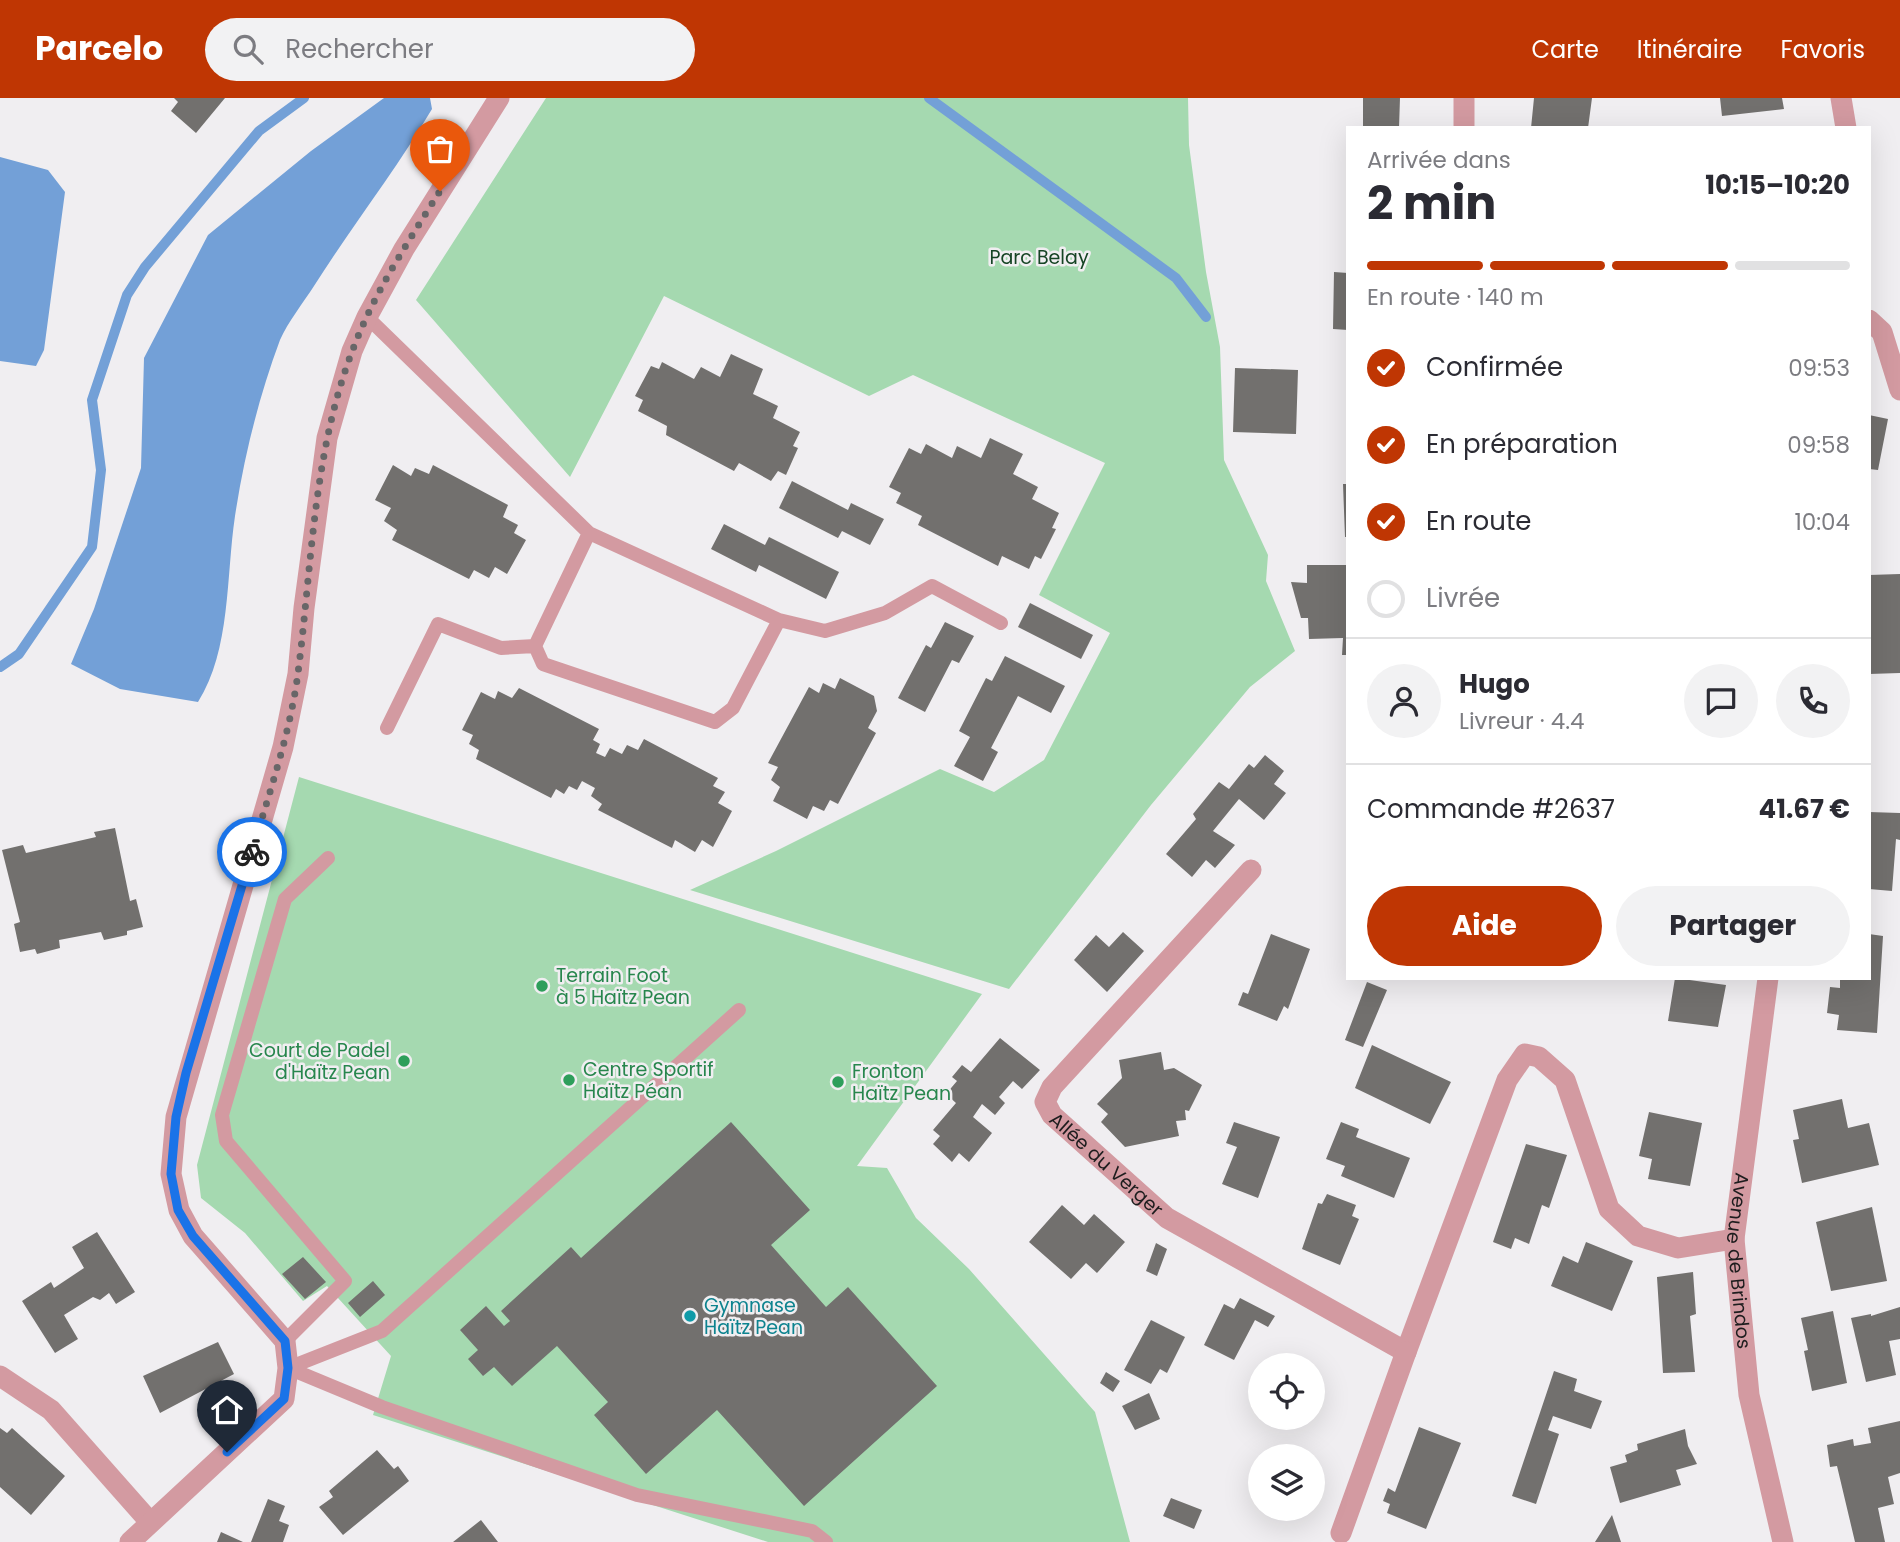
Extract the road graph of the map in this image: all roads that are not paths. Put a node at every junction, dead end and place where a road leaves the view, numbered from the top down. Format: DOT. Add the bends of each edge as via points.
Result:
graph roads {
  1 [pos="499,98"];
  2 [pos="1464,98"];
  3 [pos="1841,98"];
  4 [pos="1464,126"];
  5 [pos="1846,126"];
  6 [pos="367,317"];
  7 [pos="1871,322"];
  8 [pos="1900,390"];
  9 [pos="589,533"];
  10 [pos="779,620"];
  11 [pos="1001,623"];
  12 [pos="535,646"];
  13 [pos="387,727"];
  14 [pos="328,858"];
  15 [pos="1251,870"];
  16 [pos="1768,980"];
  17 [pos="739,1010"];
  18 [pos="1734,1239"];
  19 [pos="285,1341"];
  20 [pos="1406,1352"];
  21 [pos="288,1368"];
  22 [pos="0,1376"];
  23 [pos="150,1522"];
  24 [pos="1341,1533"];
  25 [pos="130,1542"];
  26 [pos="826,1542"];
  27 [pos="1783,1542"];
  1 -- 6 [label="street"];
  2 -- 4 [label="street"];
  3 -- 5 [label="street"];
  6 -- 9 [label="lane"];
  6 -- 19 [label="street" via="352,351 327,438 298,674 283,747 186,1073 172,1163 178,1210 193,1236"];
  7 -- 8 [label="street" via="1882,332"];
  9 -- 10 [label="lane"];
  9 -- 12 [label="lane"];
  10 -- 11 [label="lane" via="825,631 886,613 932,586"];
  10 -- 12 [label="lane" via="733,708 715,722 542,664"];
  12 -- 13 [label="lane" via="501,648 438,624"];
  14 -- 19 [label="lane" via="285,899 222,1115 226,1141 345,1281"];
  15 -- 20 [label="street, Allée du Verger" via="1052,1087 1045,1102 1052,1115 1167,1218"];
  16 -- 18 [label="street, Avenue de Brindos"];
  17 -- 21 [label="lane" via="382,1331"];
  18 -- 20 [label="street" via="1678,1248 1638,1236 1609,1209 1565,1080 1539,1057 1525,1054 1507,1080"];
  18 -- 27 [label="street, Avenue de Brindos" via="1749,1395"];
  19 -- 21 [label="street"];
  20 -- 24 [label="street"];
  21 -- 23 [label="street" via="284,1399"];
  21 -- 26 [label="lane" via="382,1407 637,1495 812,1531"];
  22 -- 23 [label="street" via="51,1410"];
  23 -- 25 [label="street"];
}
